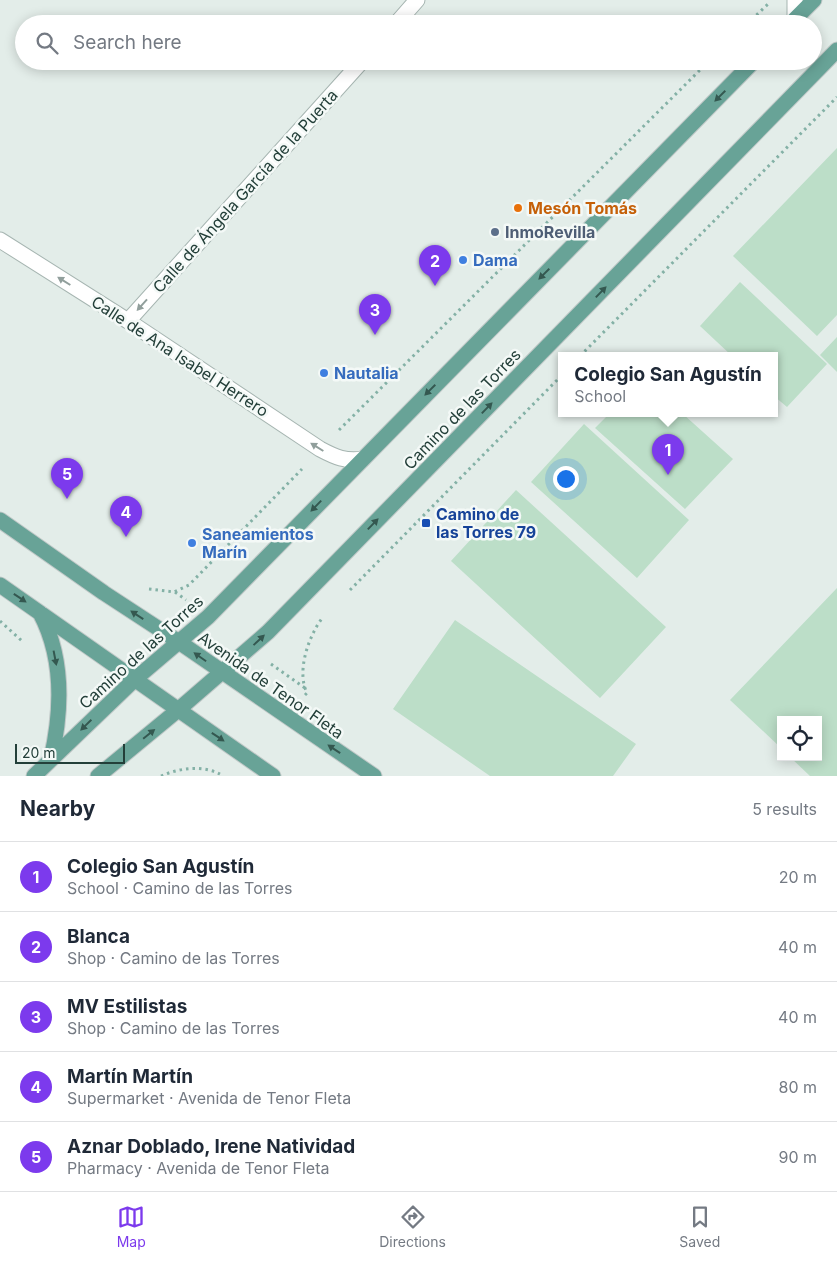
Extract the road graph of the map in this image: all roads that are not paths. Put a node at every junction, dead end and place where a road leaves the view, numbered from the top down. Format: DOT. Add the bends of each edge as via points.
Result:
graph roads {
  1 [pos="417,0"];
  2 [pos="794,0"];
  3 [pos="814,0"];
  4 [pos="404,15"];
  5 [pos="793,15"];
  6 [pos="799,15"];
  7 [pos="837,50"];
  8 [pos="822,65"];
  9 [pos="354,70"];
  10 [pos="745,70"];
  11 [pos="817,70"];
  12 [pos="0,240"];
  13 [pos="128,321"];
  14 [pos="362,459"];
  15 [pos="0,520"];
  16 [pos="0,585"];
  17 [pos="39,612"];
  18 [pos="178,642"];
  19 [pos="222,672"];
  20 [pos="134,680"];
  21 [pos="178,710"];
  22 [pos="51,760"];
  23 [pos="34,776"];
  24 [pos="98,776"];
  25 [pos="273,776"];
  26 [pos="374,776"];
  1 -- 4 [label="street"];
  2 -- 5 [label="street"];
  3 -- 6 [label="main road"];
  8 -- 7 [label="main road, Camino de las Torres, one-way"];
  9 -- 13 [label="street, Calle de Ángela García de la Puerta, one-way"];
  10 -- 14 [label="main road, Camino de las Torres, one-way"];
  19 -- 11 [label="main road, Camino de las Torres, one-way" via="268,632"];
  13 -- 12 [label="street, Calle de Ana Isabel Herrero, one-way"];
  14 -- 13 [label="street, Calle de Ana Isabel Herrero, one-way" via="342,460 320,449"];
  14 -- 18 [label="main road, Camino de las Torres, one-way" via="208,617"];
  18 -- 15 [label="main road, Avenida de Tenor Fleta, one-way"];
  16 -- 17 [label="main road, one-way"];
  17 -- 20 [label="main road"];
  17 -- 22 [label="main road, one-way" via="48,632 58,672 58,716"];
  19 -- 18 [label="main road, Avenida de Tenor Fleta, one-way"];
  18 -- 20 [label="main road, Camino de las Torres"];
  19 -- 21 [label="main road, Camino de las Torres"];
  26 -- 19 [label="main road, Avenida de Tenor Fleta, one-way"];
  20 -- 21 [label="main road"];
  20 -- 22 [label="main road, Camino de las Torres, one-way"];
  24 -- 21 [label="main road, Camino de las Torres, one-way"];
  21 -- 25 [label="main road, one-way"];
  22 -- 23 [label="main road, Camino de las Torres"];
}
